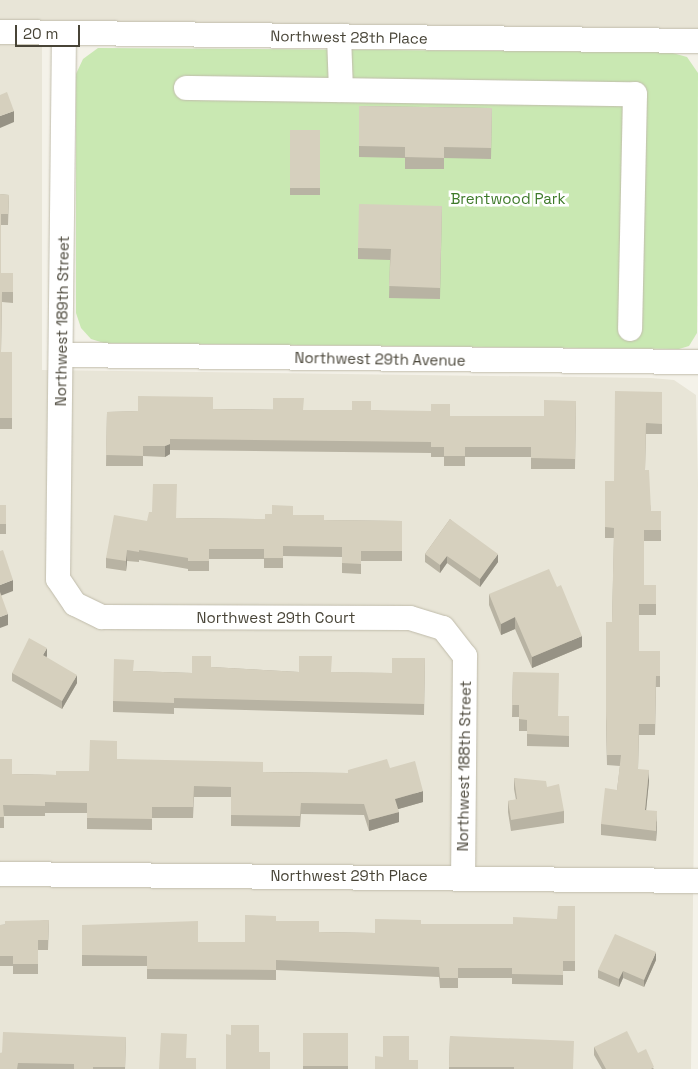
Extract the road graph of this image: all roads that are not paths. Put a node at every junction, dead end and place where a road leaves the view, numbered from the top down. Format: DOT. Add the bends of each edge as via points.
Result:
graph roads {
  1 [pos="0,32"];
  2 [pos="64,33"];
  3 [pos="339,36"];
  4 [pos="698,41"];
  5 [pos="186,88"];
  6 [pos="341,90"];
  7 [pos="630,329"];
  8 [pos="62,356"];
  9 [pos="698,362"];
  10 [pos="74,604"];
  11 [pos="465,656"];
  12 [pos="0,874"];
  13 [pos="463,877"];
  14 [pos="698,880"];
  1 -- 2 [label="street, Northwest 28th Place"];
  2 -- 3 [label="street, Northwest 28th Place"];
  2 -- 8 [label="street, Northwest 189th Street"];
  3 -- 4 [label="street, Northwest 28th Place"];
  3 -- 6 [label="street"];
  5 -- 6 [label="street"];
  6 -- 7 [label="street" via="635,94"];
  8 -- 9 [label="street, Northwest 29th Avenue"];
  8 -- 10 [label="street, Northwest 189th Street" via="58,579"];
  10 -- 11 [label="street, Northwest 29th Court" via="102,618 410,618 443,628"];
  11 -- 13 [label="street, Northwest 188th Street"];
  12 -- 13 [label="street, Northwest 29th Place"];
  13 -- 14 [label="street, Northwest 29th Place"];
}
